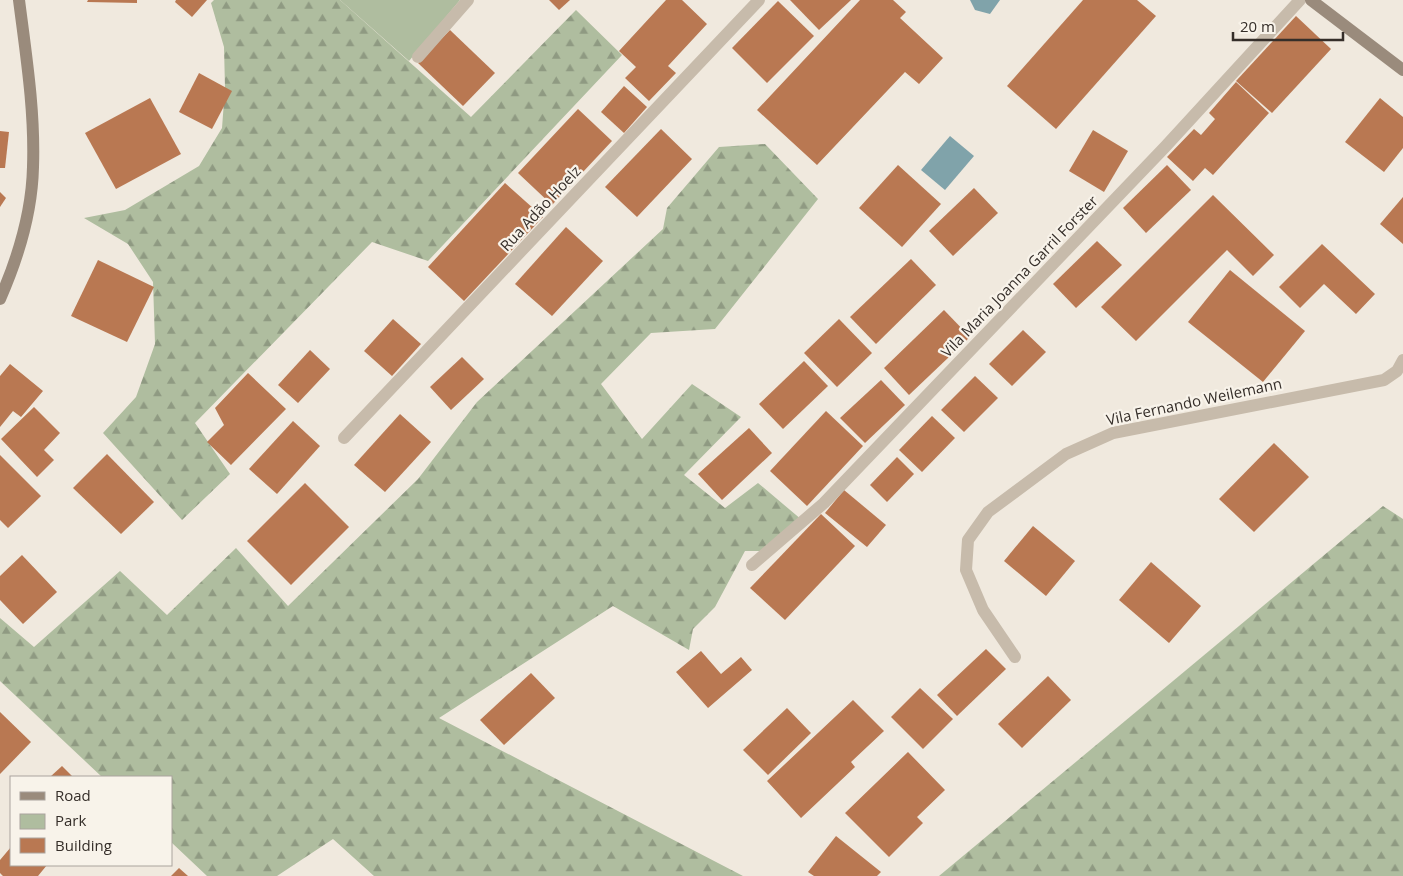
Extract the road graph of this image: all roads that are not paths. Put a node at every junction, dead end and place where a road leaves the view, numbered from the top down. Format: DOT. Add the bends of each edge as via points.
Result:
graph roads {
  1 [pos="20,0"];
  2 [pos="468,0"];
  3 [pos="759,0"];
  4 [pos="1300,0"];
  5 [pos="1311,0"];
  6 [pos="418,57"];
  7 [pos="1403,70"];
  8 [pos="0,299"];
  9 [pos="1403,360"];
  10 [pos="344,438"];
  11 [pos="752,565"];
  12 [pos="1015,657"];
  1 -- 8 [label="street" via="34,168 29,207 18,250"];
  2 -- 6 [label="street"];
  3 -- 10 [label="street, Rua Adão Hoelz"];
  4 -- 11 [label="street, Vila Maria Joanna Garril Forster" via="1165,147 824,503"];
  5 -- 7 [label="street"];
  9 -- 12 [label="street, Vila Fernando Weilemann" via="1397,371 1384,380 1113,432 1066,454 988,512 968,540 966,570 982,610"];
}
